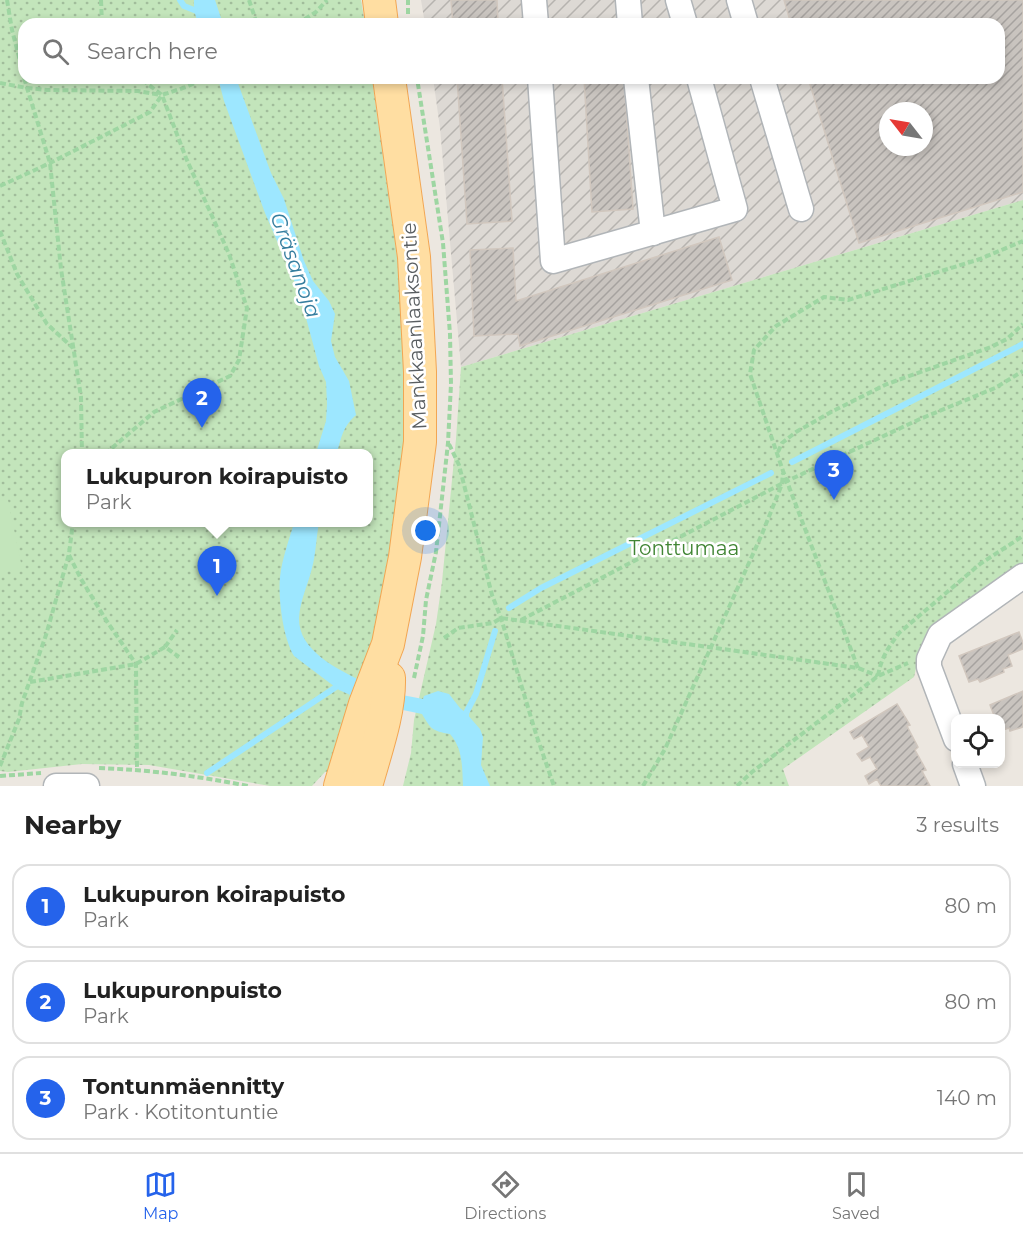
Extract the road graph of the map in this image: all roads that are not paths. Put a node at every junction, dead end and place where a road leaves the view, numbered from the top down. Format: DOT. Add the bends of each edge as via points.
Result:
graph roads {
  1 [pos="379,0"];
  2 [pos="534,0"];
  3 [pos="628,0"];
  4 [pos="678,0"];
  5 [pos="739,0"];
  6 [pos="381,18"];
  7 [pos="536,18"];
  8 [pos="630,18"];
  9 [pos="683,18"];
  10 [pos="744,18"];
  11 [pos="390,84"];
  12 [pos="540,84"];
  13 [pos="637,84"];
  14 [pos="701,84"];
  15 [pos="764,84"];
  16 [pos="801,209"];
  17 [pos="653,233"];
  18 [pos="1023,576"];
  19 [pos="388,644"];
  20 [pos="951,726"];
  21 [pos="966,768"];
  22 [pos="93,777"];
  23 [pos="51,779"];
  24 [pos="340,786"];
  25 [pos="366,786"];
  26 [pos="973,786"];
  1 -- 6 [label="main road"];
  2 -- 7 [label="street"];
  3 -- 8 [label="street"];
  4 -- 9 [label="street"];
  5 -- 10 [label="street"];
  11 -- 19 [label="main road, Mankkaanlaaksontie" via="414,257 420,442 405,557"];
  12 -- 17 [label="street" via="554,261"];
  13 -- 17 [label="street"];
  14 -- 17 [label="street" via="735,209"];
  15 -- 16 [label="street"];
  18 -- 20 [label="street" via="940,635 929,667"];
  19 -- 24 [label="main road, Mankkaanlaaksontie"];
  19 -- 25 [label="main road, Mankkaanlaaksontie" via="389,692"];
  21 -- 26 [label="street"];
  22 -- 23 [label="street"];
}
